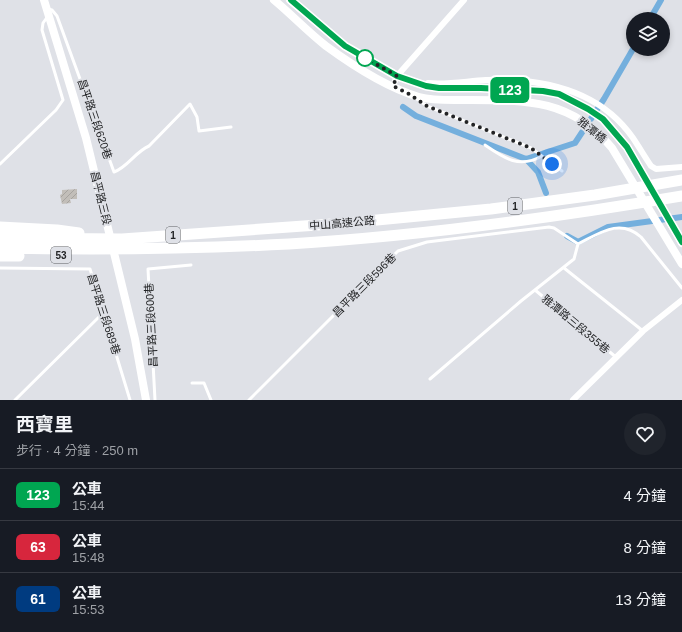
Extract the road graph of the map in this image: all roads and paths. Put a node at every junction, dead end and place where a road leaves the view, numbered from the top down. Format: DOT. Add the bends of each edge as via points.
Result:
graph roads {
  1 [pos="44,0"];
  2 [pos="274,0"];
  3 [pos="290,0"];
  4 [pos="464,0"];
  5 [pos="48,12"];
  6 [pos="397,76"];
  7 [pos="393,86"];
  8 [pos="409,94"];
  9 [pos="231,127"];
  10 [pos="485,145"];
  11 [pos="541,156"];
  12 [pos="0,164"];
  13 [pos="682,167"];
  14 [pos="562,171"];
  15 [pos="682,180"];
  16 [pos="682,196"];
  17 [pos="0,227"];
  18 [pos="0,238"];
  19 [pos="682,242"];
  20 [pos="121,244"];
  21 [pos="578,244"];
  22 [pos="0,248"];
  23 [pos="0,256"];
  24 [pos="682,264"];
  25 [pos="191,265"];
  26 [pos="0,268"];
  27 [pos="564,268"];
  28 [pos="682,288"];
  29 [pos="536,290"];
  30 [pos="682,300"];
  31 [pos="104,312"];
  32 [pos="643,331"];
  33 [pos="617,358"];
  34 [pos="430,379"];
  35 [pos="192,383"];
  36 [pos="15,400"];
  37 [pos="130,400"];
  38 [pos="146,400"];
  39 [pos="155,400"];
  40 [pos="211,400"];
  41 [pos="249,400"];
  42 [pos="573,400"];
  1 -- 5 [label="street, 昌平路三段"];
  2 -- 7 [label="street, 雅潭橋" via="326,46"];
  3 -- 6 [label="street, 雅潭橋" via="345,46"];
  4 -- 6 [label="street"];
  5 -- 9 [label="lane, 昌平路三段620巷" via="52,10 57,16 114,172 122,169 149,146 190,104 197,117 200,131"];
  5 -- 12 [label="lane" via="42,30 63,100 56,110"];
  5 -- 38 [label="street, 昌平路三段" via="86,138 135,339"];
  6 -- 7 [label="street"];
  6 -- 13 [label="street" via="432,83 522,80 553,84 583,96 610,113 632,137 656,170"];
  6 -- 19 [label="street, 雅潭橋" via="439,88 543,91 559,94 588,109 603,119 627,147"];
  7 -- 8 [label="street, 雅潭橋"];
  8 -- 11 [label="lane" via="427,106 531,148"];
  8 -- 24 [label="street, 雅潭橋" via="436,100 537,102 564,110 578,118 602,136 612,148"];
  10 -- 11 [label="lane" via="513,162 532,162"];
  11 -- 14 [label="lane"];
  15 -- 20 [label="highway, 中山高速公路 / 1" via="491,209"];
  16 -- 20 [label="highway, 中山高速公路 / 1" via="445,230 278,244"];
  17 -- 20 [label="highway" via="56,230"];
  18 -- 20 [label="highway, 中山高速公路 / 1"];
  20 -- 22 [label="highway, 中山高速公路 / 1"];
  20 -- 23 [label="highway, 53" via="85,255"];
  21 -- 27 [label="lane" via="574,259"];
  21 -- 28 [label="lane" via="608,229 624,228 634,231"];
  21 -- 41 [label="lane, 昌平路三段596巷" via="549,227 427,242 398,251"];
  25 -- 39 [label="lane, 昌平路三段600巷" via="148,268"];
  26 -- 31 [label="lane, 昌平路三段689巷" via="90,269"];
  27 -- 29 [label="lane"];
  27 -- 32 [label="lane"];
  29 -- 33 [label="lane, 雅潭路三段355巷"];
  29 -- 34 [label="lane"];
  30 -- 32 [label="street, 雅潭路三段355巷"];
  31 -- 36 [label="lane"];
  31 -- 37 [label="lane, 昌平路三段689巷"];
  32 -- 33 [label="street, 雅潭路三段355巷"];
  33 -- 42 [label="street, 雅潭路三段355巷"];
  35 -- 40 [label="lane" via="204,384"];
}
